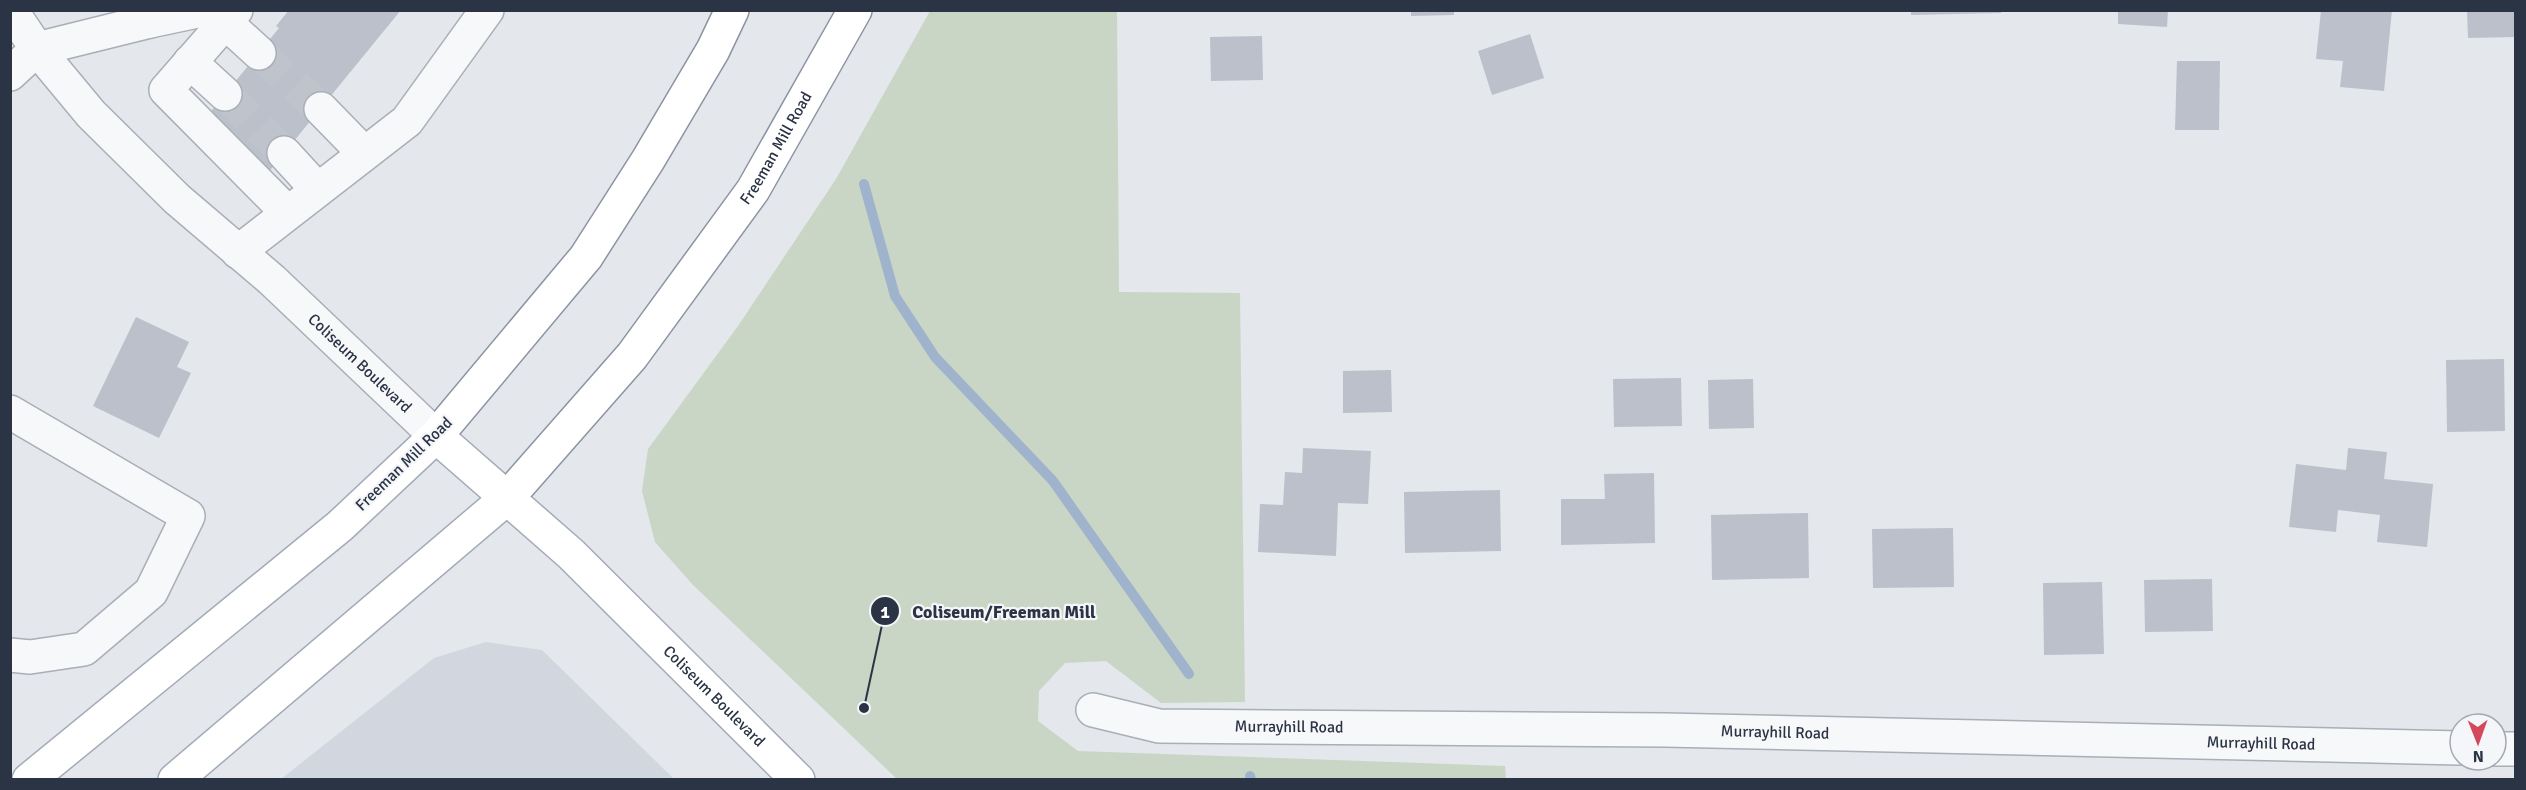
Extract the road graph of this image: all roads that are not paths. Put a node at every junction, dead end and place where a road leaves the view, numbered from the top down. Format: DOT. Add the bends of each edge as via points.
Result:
graph roads {
  1 [pos="11,10"];
  2 [pos="487,10"];
  3 [pos="732,10"];
  4 [pos="855,10"];
  5 [pos="221,14"];
  6 [pos="147,16"];
  7 [pos="37,50"];
  8 [pos="259,53"];
  9 [pos="190,62"];
  10 [pos="10,74"];
  11 [pos="225,94"];
  12 [pos="321,109"];
  13 [pos="284,153"];
  14 [pos="364,153"];
  15 [pos="317,189"];
  16 [pos="287,212"];
  17 [pos="238,252"];
  18 [pos="10,412"];
  19 [pos="436,436"];
  20 [pos="508,497"];
  21 [pos="10,655"];
  22 [pos="1093,710"];
  23 [pos="2448,748"];
  24 [pos="23,778"];
  25 [pos="175,780"];
  26 [pos="798,780"];
  1 -- 7 [label="street, Coliseum Boulevard"];
  2 -- 14 [label="street" via="406,121"];
  3 -- 19 [label="main road, Freeman Mill Road" via="714,50 586,257"];
  4 -- 20 [label="main road, Freeman Mill Road" via="753,190 632,356"];
  5 -- 6 [label="street"];
  5 -- 8 [label="street"];
  5 -- 9 [label="street"];
  6 -- 7 [label="street"];
  7 -- 10 [label="street"];
  7 -- 17 [label="street, Coliseum Boulevard" via="90,114"];
  9 -- 11 [label="street"];
  9 -- 16 [label="street" via="166,90"];
  12 -- 14 [label="street"];
  13 -- 15 [label="street"];
  14 -- 15 [label="street"];
  15 -- 16 [label="street"];
  16 -- 17 [label="street"];
  17 -- 19 [label="street, Coliseum Boulevard"];
  18 -- 21 [label="street" via="188,516 151,592 84,649 30,657"];
  19 -- 20 [label="main road, Coliseum Boulevard"];
  19 -- 24 [label="main road, Freeman Mill Road" via="340,526"];
  20 -- 25 [label="main road, Freeman Mill Road"];
  20 -- 26 [label="main road, Coliseum Boulevard" via="571,554"];
  22 -- 23 [label="street, Murrayhill Road" via="1159,726 1665,730"];
}
